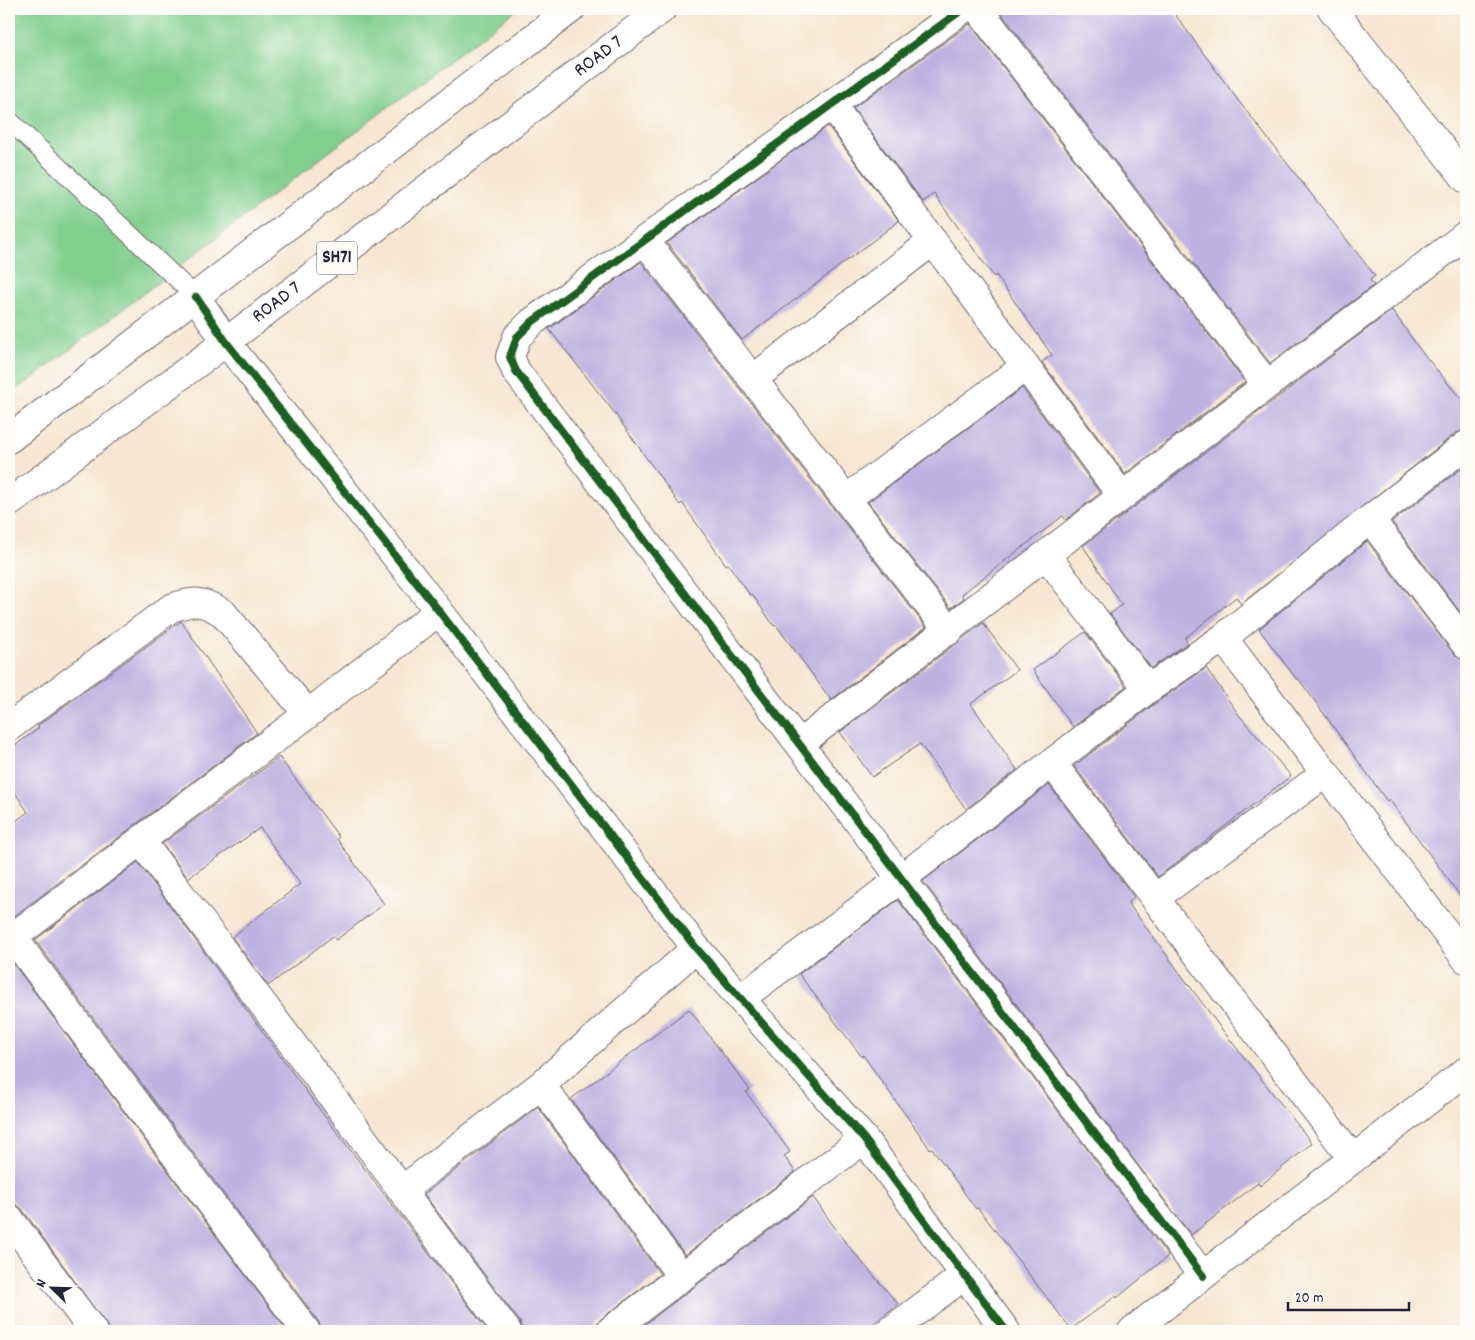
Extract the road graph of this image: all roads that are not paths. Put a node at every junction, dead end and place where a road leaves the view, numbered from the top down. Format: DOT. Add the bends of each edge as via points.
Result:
graph roads {
  1 [pos="572,9"];
  2 [pos="662,9"];
  3 [pos="963,9"];
  4 [pos="978,9"];
  5 [pos="1332,9"];
  6 [pos="831,104"];
  7 [pos="9,120"];
  8 [pos="1466,179"];
  9 [pos="1466,235"];
  10 [pos="645,241"];
  11 [pos="933,241"];
  12 [pos="196,297"];
  13 [pos="226,342"];
  14 [pos="1026,366"];
  15 [pos="753,379"];
  16 [pos="1267,385"];
  17 [pos="9,439"];
  18 [pos="1466,445"];
  19 [pos="1122,496"];
  20 [pos="846,499"];
  21 [pos="9,503"];
  22 [pos="1370,519"];
  23 [pos="1046,554"];
  24 [pos="439,611"];
  25 [pos="949,631"];
  26 [pos="1223,638"];
  27 [pos="1466,645"];
  28 [pos="1148,689"];
  29 [pos="308,714"];
  30 [pos="9,727"];
  31 [pos="799,744"];
  32 [pos="1052,763"];
  33 [pos="1326,773"];
  34 [pos="141,840"];
  35 [pos="902,878"];
  36 [pos="1155,898"];
  37 [pos="10,936"];
  38 [pos="696,948"];
  39 [pos="1466,959"];
  40 [pos="741,998"];
  41 [pos="1466,1071"];
  42 [pos="541,1085"];
  43 [pos="864,1139"];
  44 [pos="1353,1159"];
  45 [pos="402,1190"];
  46 [pos="9,1218"];
  47 [pos="965,1275"];
  48 [pos="1203,1276"];
  49 [pos="682,1277"];
  50 [pos="93,1331"];
  51 [pos="306,1331"];
  52 [pos="507,1331"];
  53 [pos="610,1331"];
  54 [pos="890,1331"];
  55 [pos="1006,1331"];
  56 [pos="1132,1331"];
  1 -- 12 [label="street, SH71"];
  2 -- 13 [label="street, ROAD 7 / SH71"];
  3 -- 6 [label="street"];
  4 -- 16 [label="street"];
  5 -- 8 [label="street"];
  6 -- 10 [label="street"];
  6 -- 11 [label="street"];
  7 -- 12 [label="lane"];
  9 -- 16 [label="street"];
  10 -- 15 [label="street"];
  10 -- 31 [label="street" via="532,322 517,337 510,357 516,371"];
  11 -- 14 [label="street"];
  11 -- 15 [label="street"];
  12 -- 13 [label="street"];
  12 -- 17 [label="street, SH71"];
  13 -- 21 [label="street, ROAD 7 / SH71"];
  13 -- 24 [label="street"];
  14 -- 19 [label="street"];
  14 -- 20 [label="street"];
  15 -- 20 [label="street"];
  16 -- 19 [label="street"];
  18 -- 22 [label="street"];
  19 -- 23 [label="street"];
  20 -- 25 [label="street"];
  22 -- 26 [label="street"];
  22 -- 27 [label="street"];
  23 -- 25 [label="street"];
  23 -- 28 [label="street"];
  24 -- 29 [label="street"];
  24 -- 38 [label="street"];
  25 -- 31 [label="street"];
  26 -- 28 [label="street"];
  26 -- 33 [label="street"];
  28 -- 32 [label="street"];
  29 -- 30 [label="street" via="224,613 208,604 189,602 171,608"];
  29 -- 34 [label="street"];
  31 -- 35 [label="street"];
  32 -- 35 [label="street"];
  32 -- 36 [label="street"];
  33 -- 36 [label="street"];
  33 -- 39 [label="street"];
  34 -- 37 [label="street"];
  34 -- 45 [label="street"];
  35 -- 40 [label="street"];
  35 -- 48 [label="street"];
  36 -- 44 [label="street"];
  37 -- 51 [label="street"];
  38 -- 40 [label="street"];
  38 -- 42 [label="street"];
  40 -- 43 [label="street"];
  41 -- 44 [label="street"];
  42 -- 45 [label="street"];
  42 -- 49 [label="street"];
  43 -- 47 [label="street"];
  43 -- 49 [label="street"];
  44 -- 48 [label="street"];
  45 -- 52 [label="street"];
  46 -- 50 [label="street"];
  47 -- 54 [label="street"];
  47 -- 55 [label="street"];
  48 -- 56 [label="street"];
  49 -- 53 [label="street"];
}
